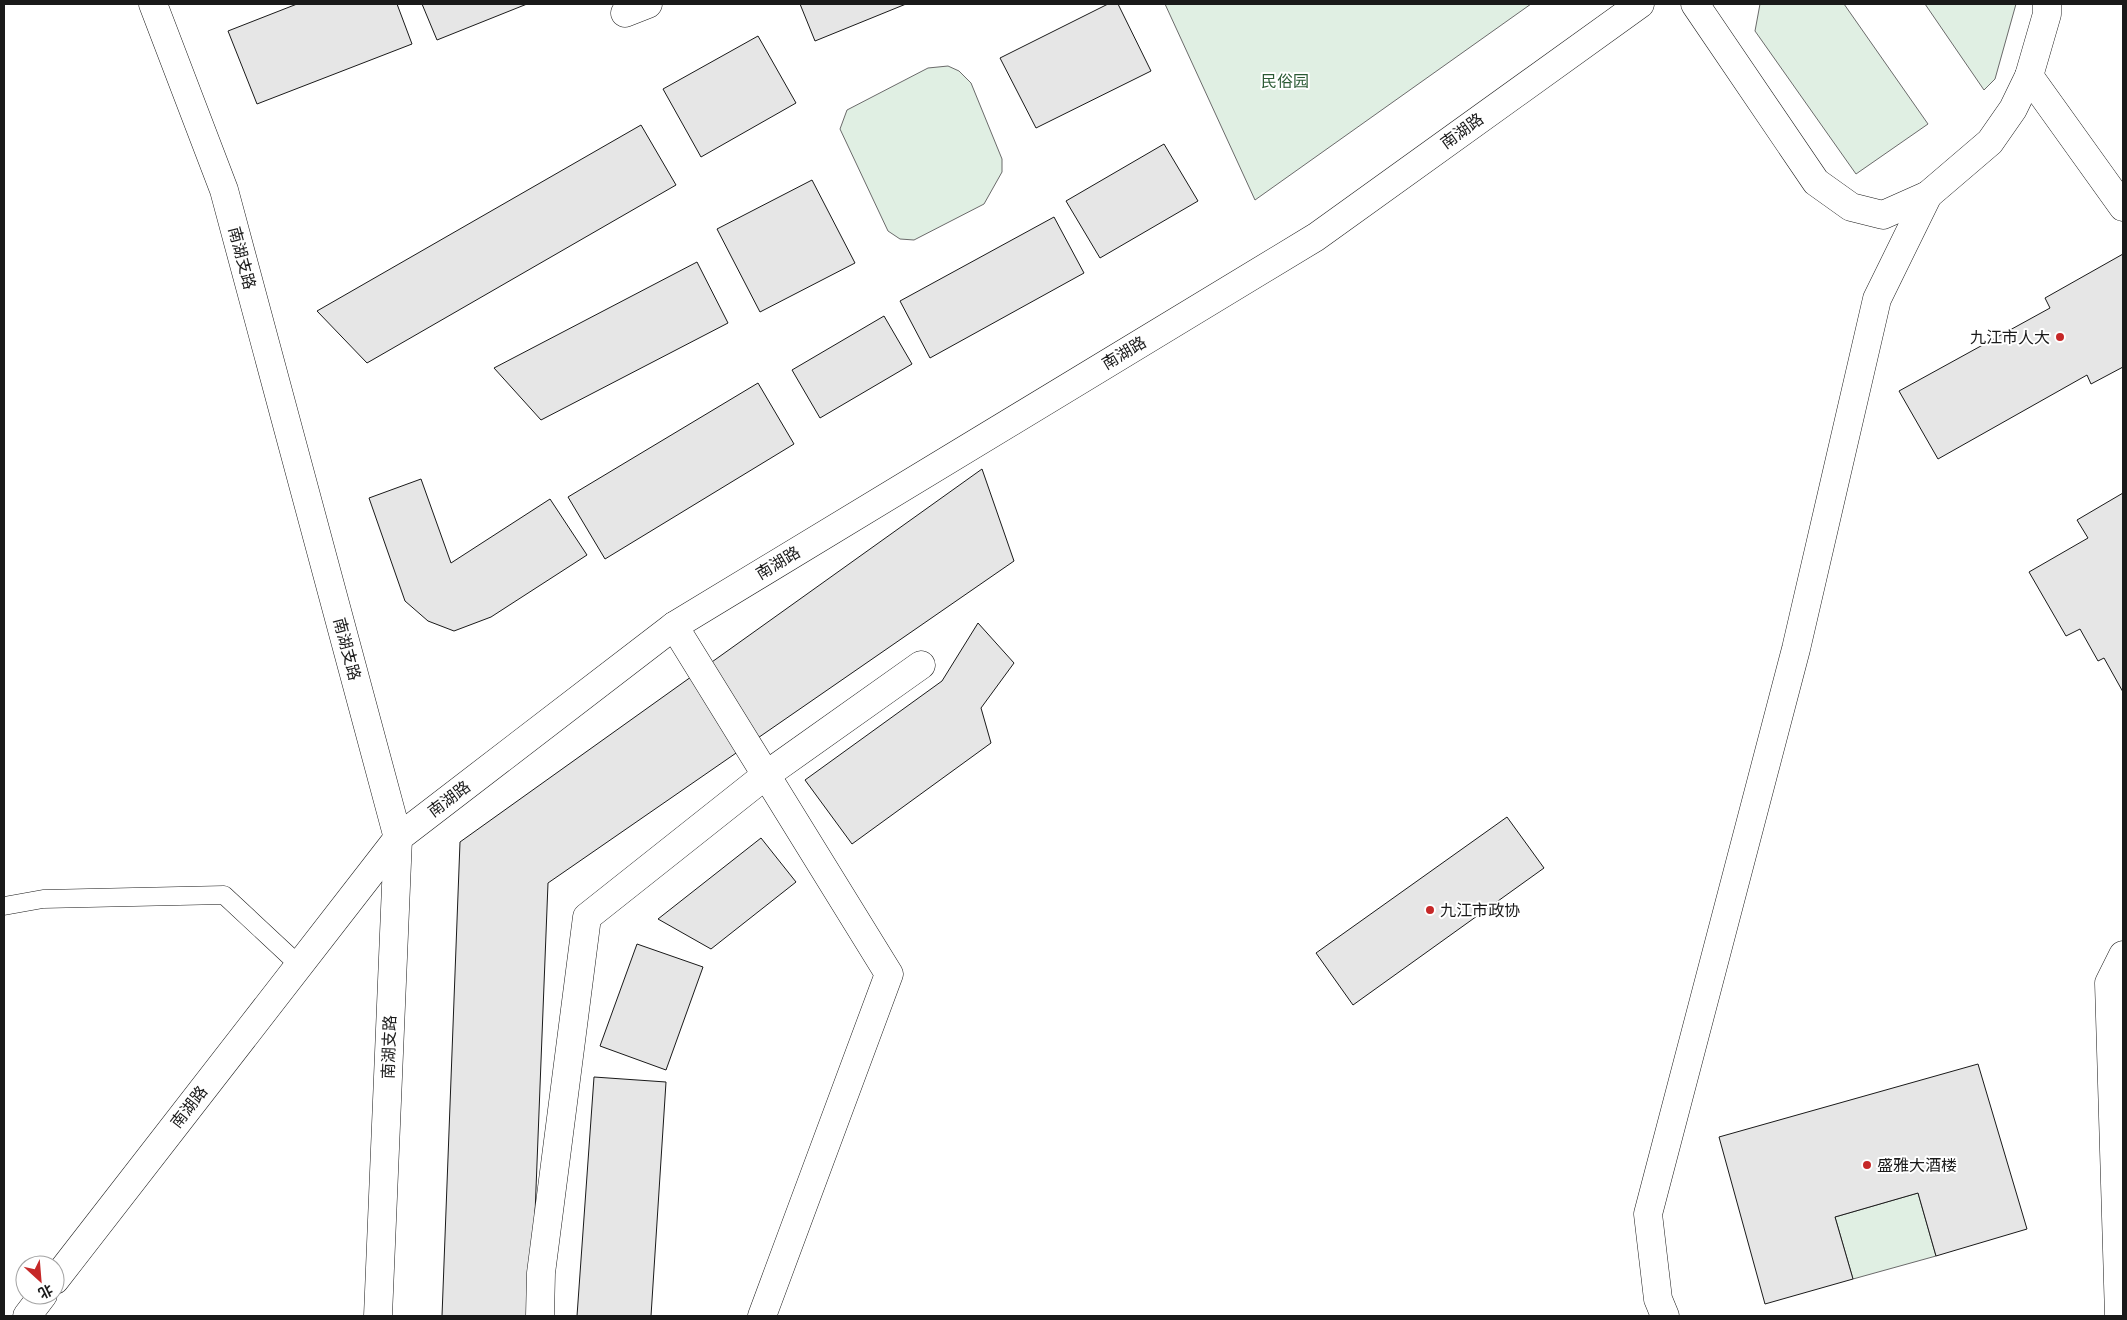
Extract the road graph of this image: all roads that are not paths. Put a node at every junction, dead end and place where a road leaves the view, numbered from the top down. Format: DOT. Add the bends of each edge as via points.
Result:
graph roads {
  1 [pos="153,4"];
  2 [pos="1640,4"];
  3 [pos="1695,4"];
  4 [pos="2046,4"];
  5 [pos="2029,76"];
  6 [pos="1928,195"];
  7 [pos="2123,207"];
  8 [pos="674,626"];
  9 [pos="922,665"];
  10 [pos="766,775"];
  11 [pos="398,838"];
  12 [pos="4,906"];
  13 [pos="2123,955"];
  14 [pos="299,965"];
  15 [pos="65,1267"];
  16 [pos="35,1305"];
  17 [pos="26,1316"];
  18 [pos="378,1316"];
  19 [pos="540,1316"];
  20 [pos="762,1316"];
  21 [pos="1665,1316"];
  22 [pos="2119,1316"];
  1 -- 11 [label="street, 南湖支路" via="224,190"];
  2 -- 8 [label="street, 南湖路" via="1316,236"];
  3 -- 6 [label="street" via="1816,182 1851,207 1883,215"];
  4 -- 5 [label="street"];
  5 -- 6 [label="street" via="2013,109 1990,142"];
  5 -- 7 [label="street"];
  6 -- 21 [label="street" via="1877,299 1796,649 1648,1214 1658,1299"];
  8 -- 10 [label="street"];
  8 -- 11 [label="street, 南湖路"];
  9 -- 10 [label="street"];
  10 -- 19 [label="street" via="587,918 541,1273"];
  10 -- 20 [label="street" via="889,974"];
  11 -- 14 [label="street, 南湖路"];
  11 -- 18 [label="street, 南湖支路"];
  12 -- 14 [label="lane" via="43,899 224,895"];
  13 -- 22 [label="street" via="2109,982"];
  14 -- 15 [label="street, 南湖路"];
  16 -- 17 [label="street"];
}
